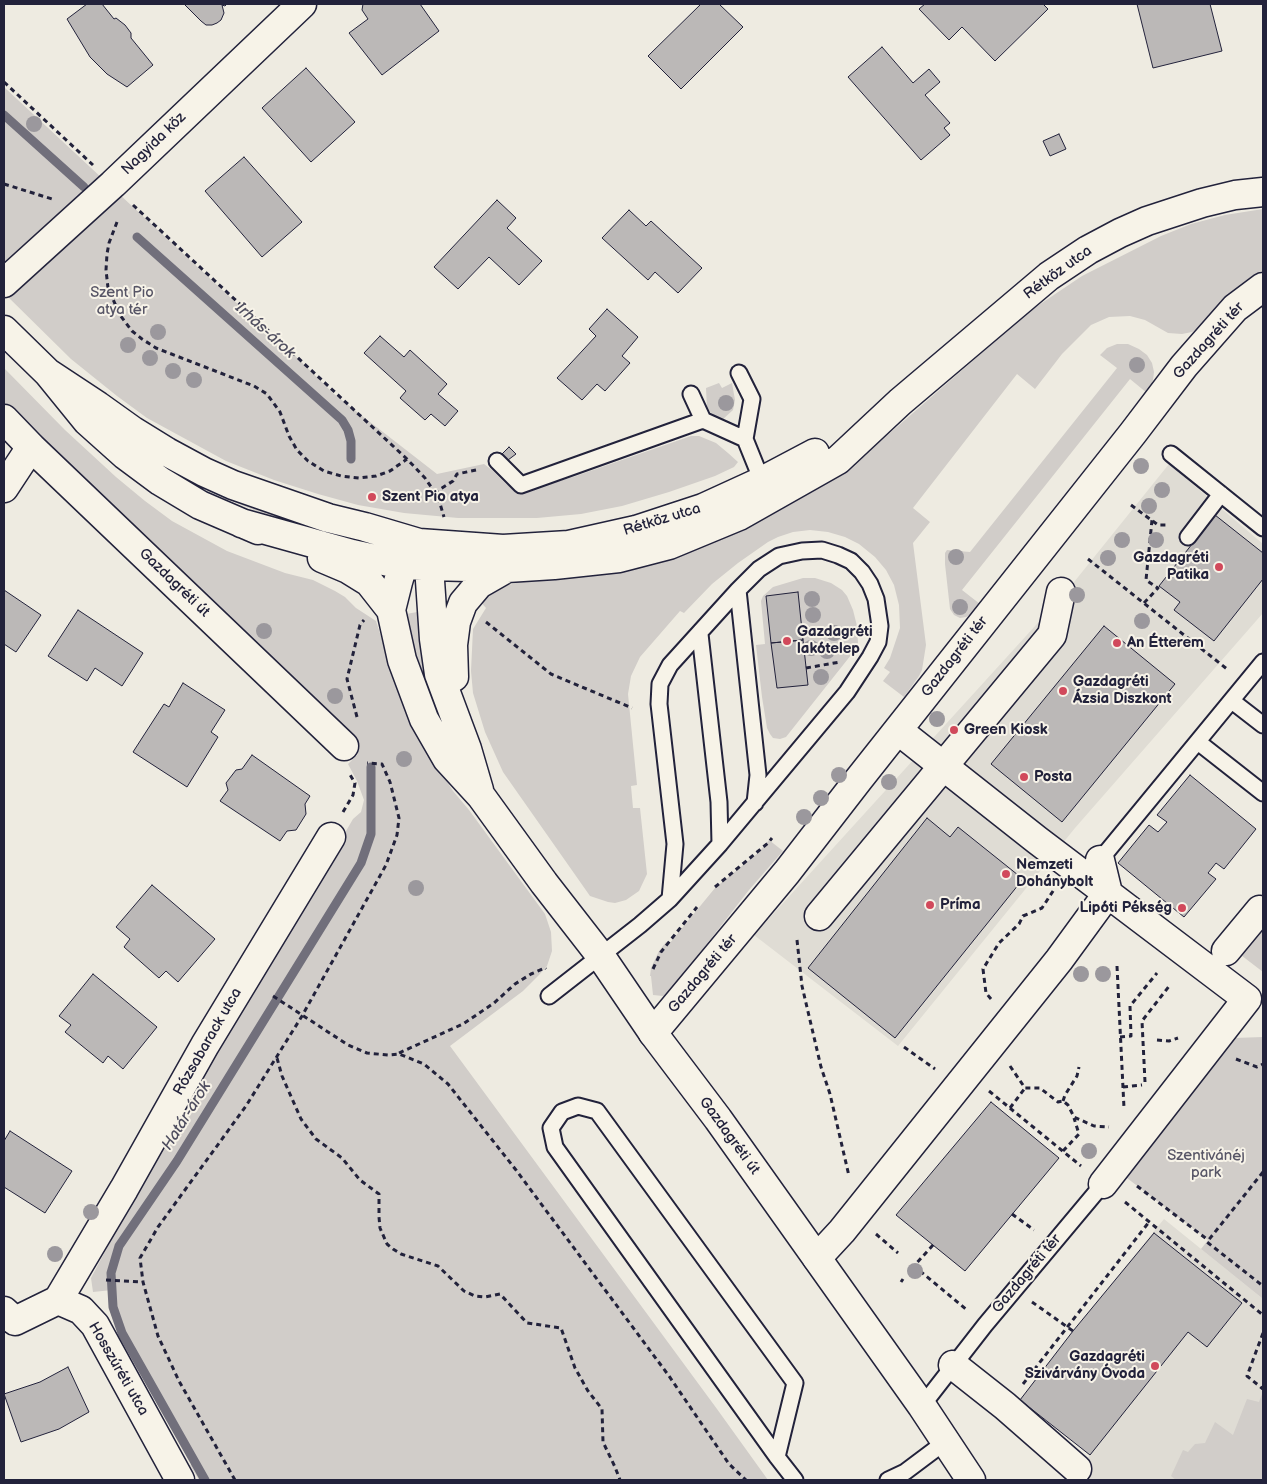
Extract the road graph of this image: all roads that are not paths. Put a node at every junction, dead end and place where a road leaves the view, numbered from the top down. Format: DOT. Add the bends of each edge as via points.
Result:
graph roads {
  1 [pos="302,4"];
  2 [pos="1263,192"];
  3 [pos="4,283"];
  4 [pos="1263,287"];
  5 [pos="4,330"];
  6 [pos="48,373"];
  7 [pos="739,373"];
  8 [pos="691,394"];
  9 [pos="885,416"];
  10 [pos="4,419"];
  11 [pos="703,420"];
  12 [pos="745,439"];
  13 [pos="31,447"];
  14 [pos="1171,454"];
  15 [pos="498,462"];
  16 [pos="762,481"];
  17 [pos="4,488"];
  18 [pos="1221,494"];
  19 [pos="241,523"];
  20 [pos="1263,528"];
  21 [pos="1188,536"];
  22 [pos="417,558"];
  23 [pos="507,568"];
  24 [pos="738,590"];
  25 [pos="1061,592"];
  26 [pos="380,612"];
  27 [pos="700,634"];
  28 [pos="1263,662"];
  29 [pos="1232,701"];
  30 [pos="456,719"];
  31 [pos="1263,726"];
  32 [pos="909,739"];
  33 [pos="1198,742"];
  34 [pos="352,760"];
  35 [pos="943,766"];
  36 [pos="1263,793"];
  37 [pos="480,796"];
  38 [pos="754,803"];
  39 [pos="331,837"];
  40 [pos="720,844"];
  41 [pos="1100,860"];
  42 [pos="1108,893"];
  43 [pos="670,899"];
  44 [pos="1262,908"];
  45 [pos="819,916"];
  46 [pos="1226,951"];
  47 [pos="600,955"];
  48 [pos="549,996"];
  49 [pos="653,1033"];
  50 [pos="1103,1184"];
  51 [pos="817,1258"];
  52 [pos="58,1300"];
  53 [pos="8,1321"];
  54 [pos="953,1365"];
  55 [pos="922,1406"];
  56 [pos="945,1442"];
  57 [pos="777,1457"];
  58 [pos="1077,1469"];
  59 [pos="180,1480"];
  60 [pos="795,1480"];
  61 [pos="888,1480"];
  62 [pos="971,1480"];
  1 -- 3 [label="street, Nagyida köz"];
  2 -- 9 [label="street, Rétköz utca" via="1202,203 1147,221 1088,250 1048,276"];
  4 -- 49 [label="street, Gazdagréti tér" via="1235,308 1184,366 787,872"];
  5 -- 6 [label="street, Gazdagréti út"];
  6 -- 19 [label="street, Gazdagréti út" via="87,421 125,455 200,505"];
  6 -- 22 [label="street, Gazdagréti út" via="133,431 204,472 328,518 365,526"];
  7 -- 12 [label="lane" via="752,399"];
  8 -- 11 [label="lane"];
  9 -- 16 [label="street, Rétköz utca"];
  9 -- 23 [label="street, Rétköz utca" via="838,460 739,516 669,544 619,558"];
  10 -- 13 [label="street, Gazdagréti út"];
  11 -- 12 [label="lane"];
  11 -- 15 [label="lane" via="521,484"];
  12 -- 16 [label="lane"];
  13 -- 17 [label="street"];
  13 -- 34 [label="street, Gazdagréti út"];
  14 -- 18 [label="lane"];
  16 -- 22 [label="street, Rétköz utca" via="703,508 644,527 569,544"];
  18 -- 20 [label="lane"];
  18 -- 21 [label="lane"];
  19 -- 22 [label="street, Gazdagréti út" via="352,554"];
  19 -- 26 [label="street, Gazdagréti út" via="369,582"];
  22 -- 23 [label="street, Rétköz utca"];
  22 -- 26 [label="street, Gazdagréti út"];
  22 -- 30 [label="street, Gazdagréti út" via="438,674"];
  23 -- 30 [label="street, Rétköz utca" via="479,584 463,604 456,622 453,645"];
  24 -- 27 [label="lane"];
  24 -- 38 [label="lane" via="758,775"];
  24 -- 38 [label="lane" via="779,556 802,550 838,554 862,572 870,584 880,626 878,642 847,692"];
  25 -- 35 [label="street" via="1052,635"];
  26 -- 37 [label="street, Gazdagréti út" via="424,719 447,759"];
  27 -- 40 [label="lane" via="719,802"];
  27 -- 43 [label="lane" via="670,665 660,684 659,704 675,844"];
  28 -- 29 [label="lane"];
  29 -- 31 [label="lane"];
  29 -- 33 [label="lane"];
  30 -- 37 [label="street, Gazdagréti út"];
  32 -- 35 [label="street"];
  33 -- 36 [label="lane"];
  33 -- 41 [label="lane"];
  35 -- 42 [label="street"];
  35 -- 45 [label="street"];
  37 -- 47 [label="street, Gazdagréti út"];
  38 -- 40 [label="lane"];
  39 -- 52 [label="street, Rózsabarack utca" via="205,1045"];
  40 -- 43 [label="lane"];
  41 -- 42 [label="street"];
  42 -- 50 [label="street" via="1247,999"];
  42 -- 51 [label="street" via="1059,960"];
  43 -- 47 [label="lane"];
  44 -- 46 [label="street"];
  47 -- 48 [label="lane"];
  47 -- 49 [label="street, Gazdagréti út"];
  49 -- 51 [label="street, Gazdagréti út"];
  50 -- 54 [label="lane, Gazdagréti tér"];
  51 -- 55 [label="street, Gazdagréti út"];
  52 -- 53 [label="street"];
  52 -- 59 [label="street, Hosszúréti utca" via="80,1310 95,1325"];
  54 -- 55 [label="lane, Gazdagréti tér"];
  54 -- 58 [label="street"];
  55 -- 56 [label="street, Gazdagréti út"];
  56 -- 61 [label="lane" via="905,1472"];
  56 -- 62 [label="street, Gazdagréti út"];
  57 -- 57 [label="lane" via="794,1383 597,1111 578,1106 562,1112 551,1128 555,1147"];
  57 -- 60 [label="lane"];
}
